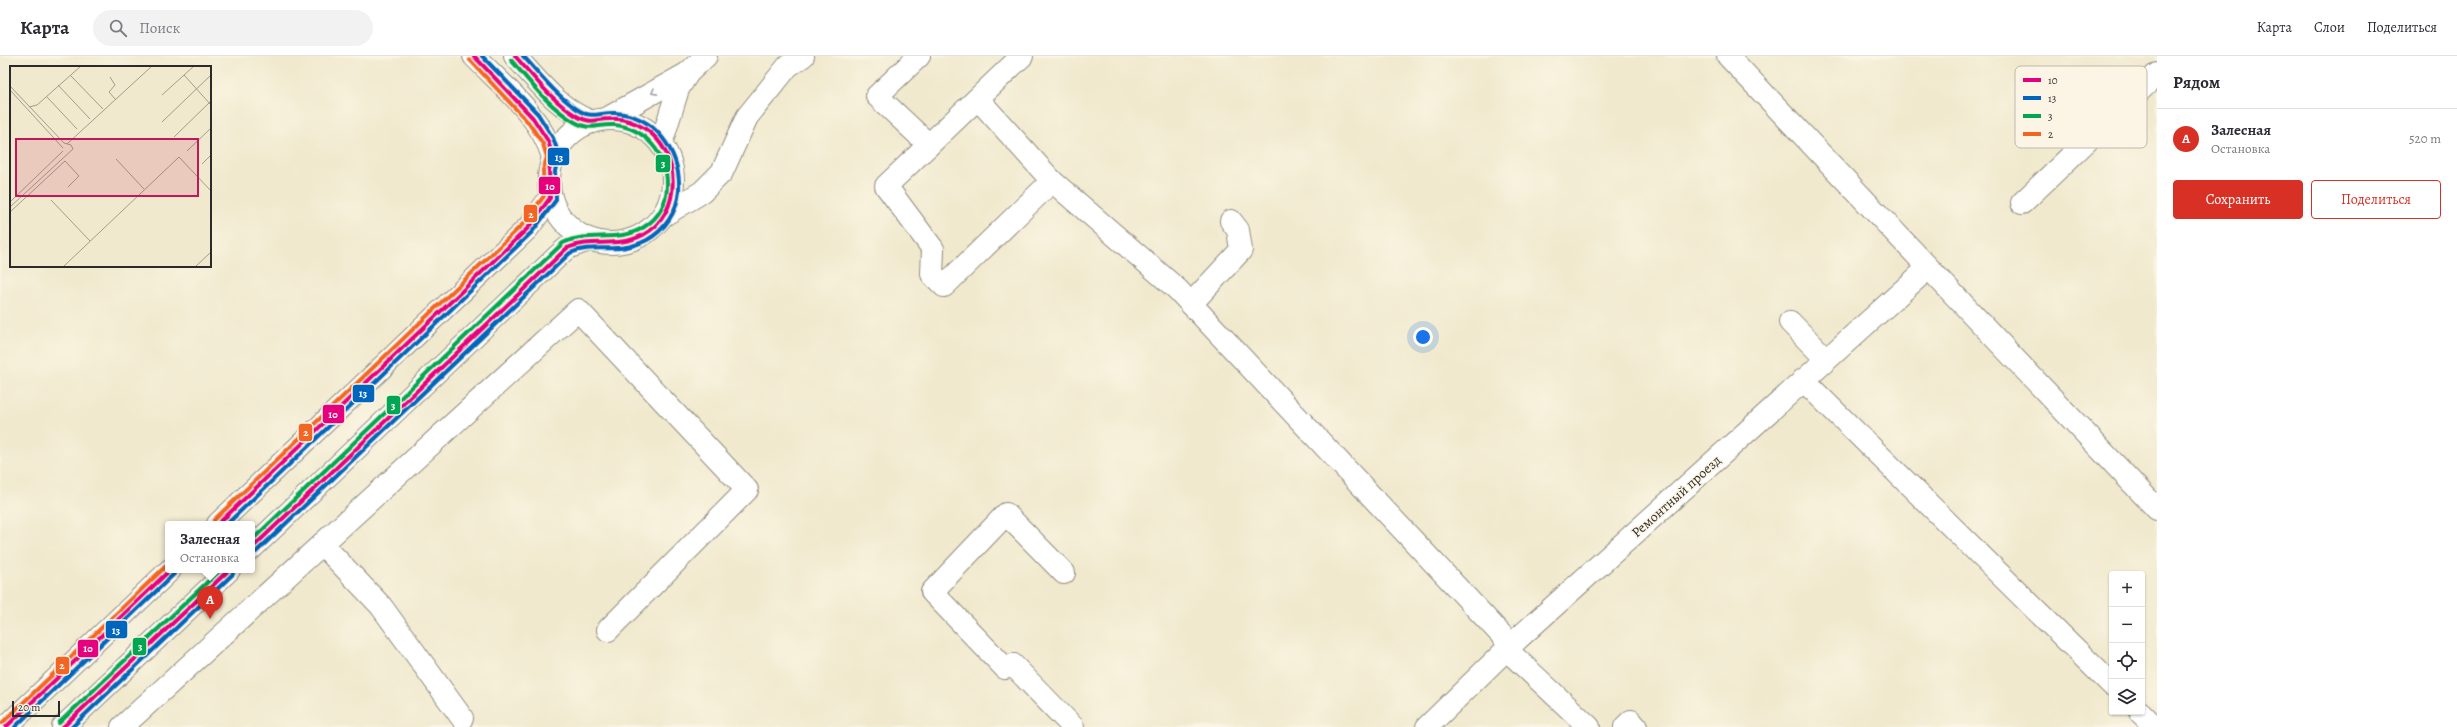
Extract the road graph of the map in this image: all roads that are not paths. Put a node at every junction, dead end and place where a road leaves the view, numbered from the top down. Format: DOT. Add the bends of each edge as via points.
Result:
graph roads {
  1 [pos="474,56"];
  2 [pos="515,56"];
  3 [pos="706,56"];
  4 [pos="803,56"];
  5 [pos="919,56"];
  6 [pos="1022,56"];
  7 [pos="1728,56"];
  8 [pos="688,73"];
  9 [pos="2157,74"];
  10 [pos="2147,84"];
  11 [pos="978,98"];
  12 [pos="599,120"];
  13 [pos="661,144"];
  14 [pos="929,145"];
  15 [pos="2080,148"];
  16 [pos="553,157"];
  17 [pos="1052,181"];
  18 [pos="550,198"];
  19 [pos="2022,203"];
  20 [pos="664,215"];
  21 [pos="1231,221"];
  22 [pos="589,240"];
  23 [pos="1928,268"];
  24 [pos="1184,297"];
  25 [pos="1790,322"];
  26 [pos="1826,359"];
  27 [pos="1802,380"];
  28 [pos="2157,509"];
  29 [pos="221,521"];
  30 [pos="322,544"];
  31 [pos="255,545"];
  32 [pos="167,573"];
  33 [pos="226,573"];
  34 [pos="1064,573"];
  35 [pos="608,630"];
  36 [pos="1508,647"];
  37 [pos="2109,681"];
  38 [pos="2143,715"];
  39 [pos="462,718"];
  40 [pos="6,727"];
  41 [pos="63,727"];
  42 [pos="122,727"];
  43 [pos="1073,727"];
  44 [pos="1427,727"];
  45 [pos="1589,727"];
  46 [pos="1625,727"];
  47 [pos="1636,727"];
  48 [pos="2155,727"];
  1 -- 16 [label="street" via="533,118 548,140"];
  2 -- 12 [label="street" via="562,105 580,117"];
  3 -- 8 [label="street"];
  4 -- 20 [label="street" via="788,66 747,117 722,172 702,192"];
  5 -- 14 [label="street" via="877,96"];
  6 -- 11 [label="street"];
  7 -- 23 [label="street"];
  8 -- 12 [label="street, one-way"];
  8 -- 13 [label="street" via="678,89"];
  9 -- 10 [label="street"];
  11 -- 14 [label="street"];
  11 -- 17 [label="street"];
  12 -- 13 [label="street" via="635,123 647,130"];
  12 -- 16 [label="street" via="576,130 562,142"];
  13 -- 20 [label="street" via="670,160 674,179 672,198"];
  14 -- 17 [label="street" via="886,186 933,249 932,274 944,286"];
  15 -- 19 [label="street"];
  16 -- 18 [label="street" via="549,177"];
  17 -- 24 [label="street"];
  18 -- 22 [label="street" via="558,216 567,226"];
  18 -- 29 [label="street" via="528,228"];
  20 -- 22 [label="street" via="650,231 631,241 610,244"];
  21 -- 24 [label="street" via="1238,230 1242,250"];
  22 -- 31 [label="street" via="563,252"];
  23 -- 26 [label="street, Ремонтный проезд"];
  23 -- 28 [label="street"];
  24 -- 36 [label="street"];
  25 -- 26 [label="street"];
  26 -- 27 [label="street, Ремонтный проезд"];
  27 -- 36 [label="street, Ремонтный проезд"];
  27 -- 37 [label="street"];
  30 -- 35 [label="street" via="578,310 747,490"];
  30 -- 39 [label="street" via="381,606"];
  30 -- 42 [label="street"];
  32 -- 40 [label="street"];
  33 -- 41 [label="street"];
  34 -- 43 [label="street" via="1006,514 932,592 1005,668 1014,665"];
  36 -- 44 [label="street, Ремонтный проезд"];
  36 -- 45 [label="street"];
  38 -- 48 [label="street"];
  46 -- 47 [label="street" via="1631,722"];
}
